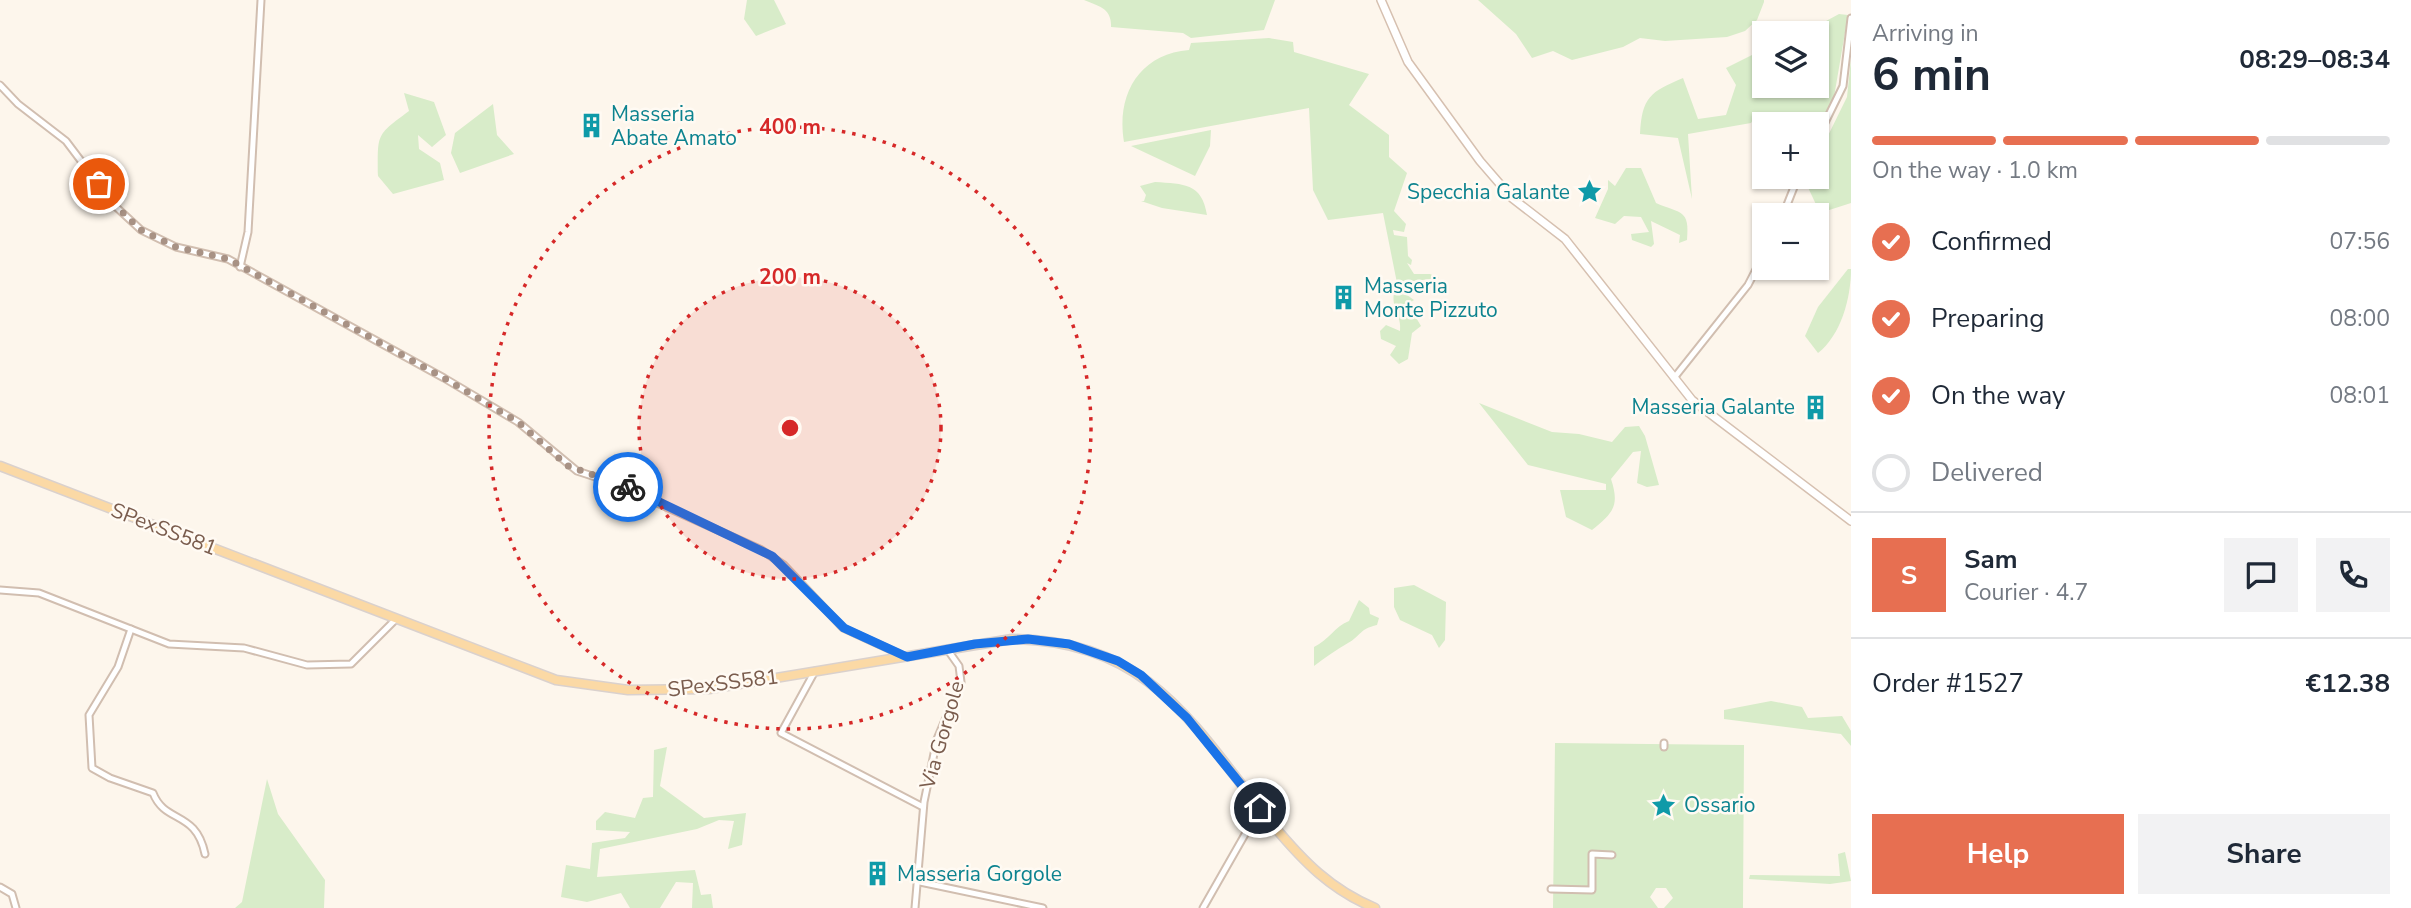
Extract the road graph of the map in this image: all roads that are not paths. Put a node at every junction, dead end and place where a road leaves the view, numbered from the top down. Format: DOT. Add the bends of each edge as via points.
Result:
graph roads {
  1 [pos="261,0"];
  2 [pos="1381,0"];
  3 [pos="1851,19"];
  4 [pos="0,85"];
  5 [pos="1829,115"];
  6 [pos="240,267"];
  7 [pos="1752,277"];
  8 [pos="1674,379"];
  9 [pos="0,466"];
  10 [pos="1851,521"];
  11 [pos="0,590"];
  12 [pos="396,619"];
  13 [pos="131,629"];
  14 [pos="947,649"];
  15 [pos="907,657"];
  16 [pos="815,671"];
  17 [pos="923,807"];
  18 [pos="1260,808"];
  19 [pos="205,854"];
  20 [pos="1612,855"];
  21 [pos="920,881"];
  22 [pos="0,887"];
  23 [pos="1550,889"];
  24 [pos="16,908"];
  25 [pos="915,908"];
  26 [pos="1043,908"];
  27 [pos="1203,908"];
  28 [pos="1375,908"];
  1 -- 6 [label="street" via="248,232"];
  2 -- 8 [label="street" via="1408,62 1480,161 1512,198 1565,239"];
  3 -- 5 [label="street" via="1843,86"];
  4 -- 6 [label="street" via="66,141 116,206 141,230 176,247 228,259"];
  6 -- 15 [label="street" via="518,422 577,471 632,489 772,556 844,628"];
  7 -- 8 [label="street"];
  8 -- 10 [label="street" via="1692,400"];
  9 -- 12 [label="main road, SPexSS581"];
  11 -- 13 [label="street" via="39,593"];
  12 -- 13 [label="street" via="351,664 307,665 244,648 169,645"];
  12 -- 16 [label="main road, SPexSS581" via="556,680 602,688 709,689"];
  13 -- 19 [label="street" via="118,667 89,715 92,768 153,793 162,809 196,830"];
  14 -- 15 [label="main road, SPexSS581"];
  14 -- 17 [label="street, Via Gorgole" via="959,666 961,682 937,740"];
  14 -- 18 [label="main road, SPexSS581" via="1012,639 1044,640 1093,650 1118,661 1141,675 1187,718"];
  15 -- 16 [label="main road, SPexSS581"];
  16 -- 17 [label="street" via="781,733"];
  17 -- 21 [label="street, Via Gorgole"];
  18 -- 27 [label="street"];
  18 -- 28 [label="main road, SPexSS581" via="1320,877"];
  20 -- 23 [label="street" via="1592,854 1592,890"];
  21 -- 25 [label="street, Via Gorgole"];
  21 -- 26 [label="street"];
  22 -- 24 [label="street" via="12,894"];
}
